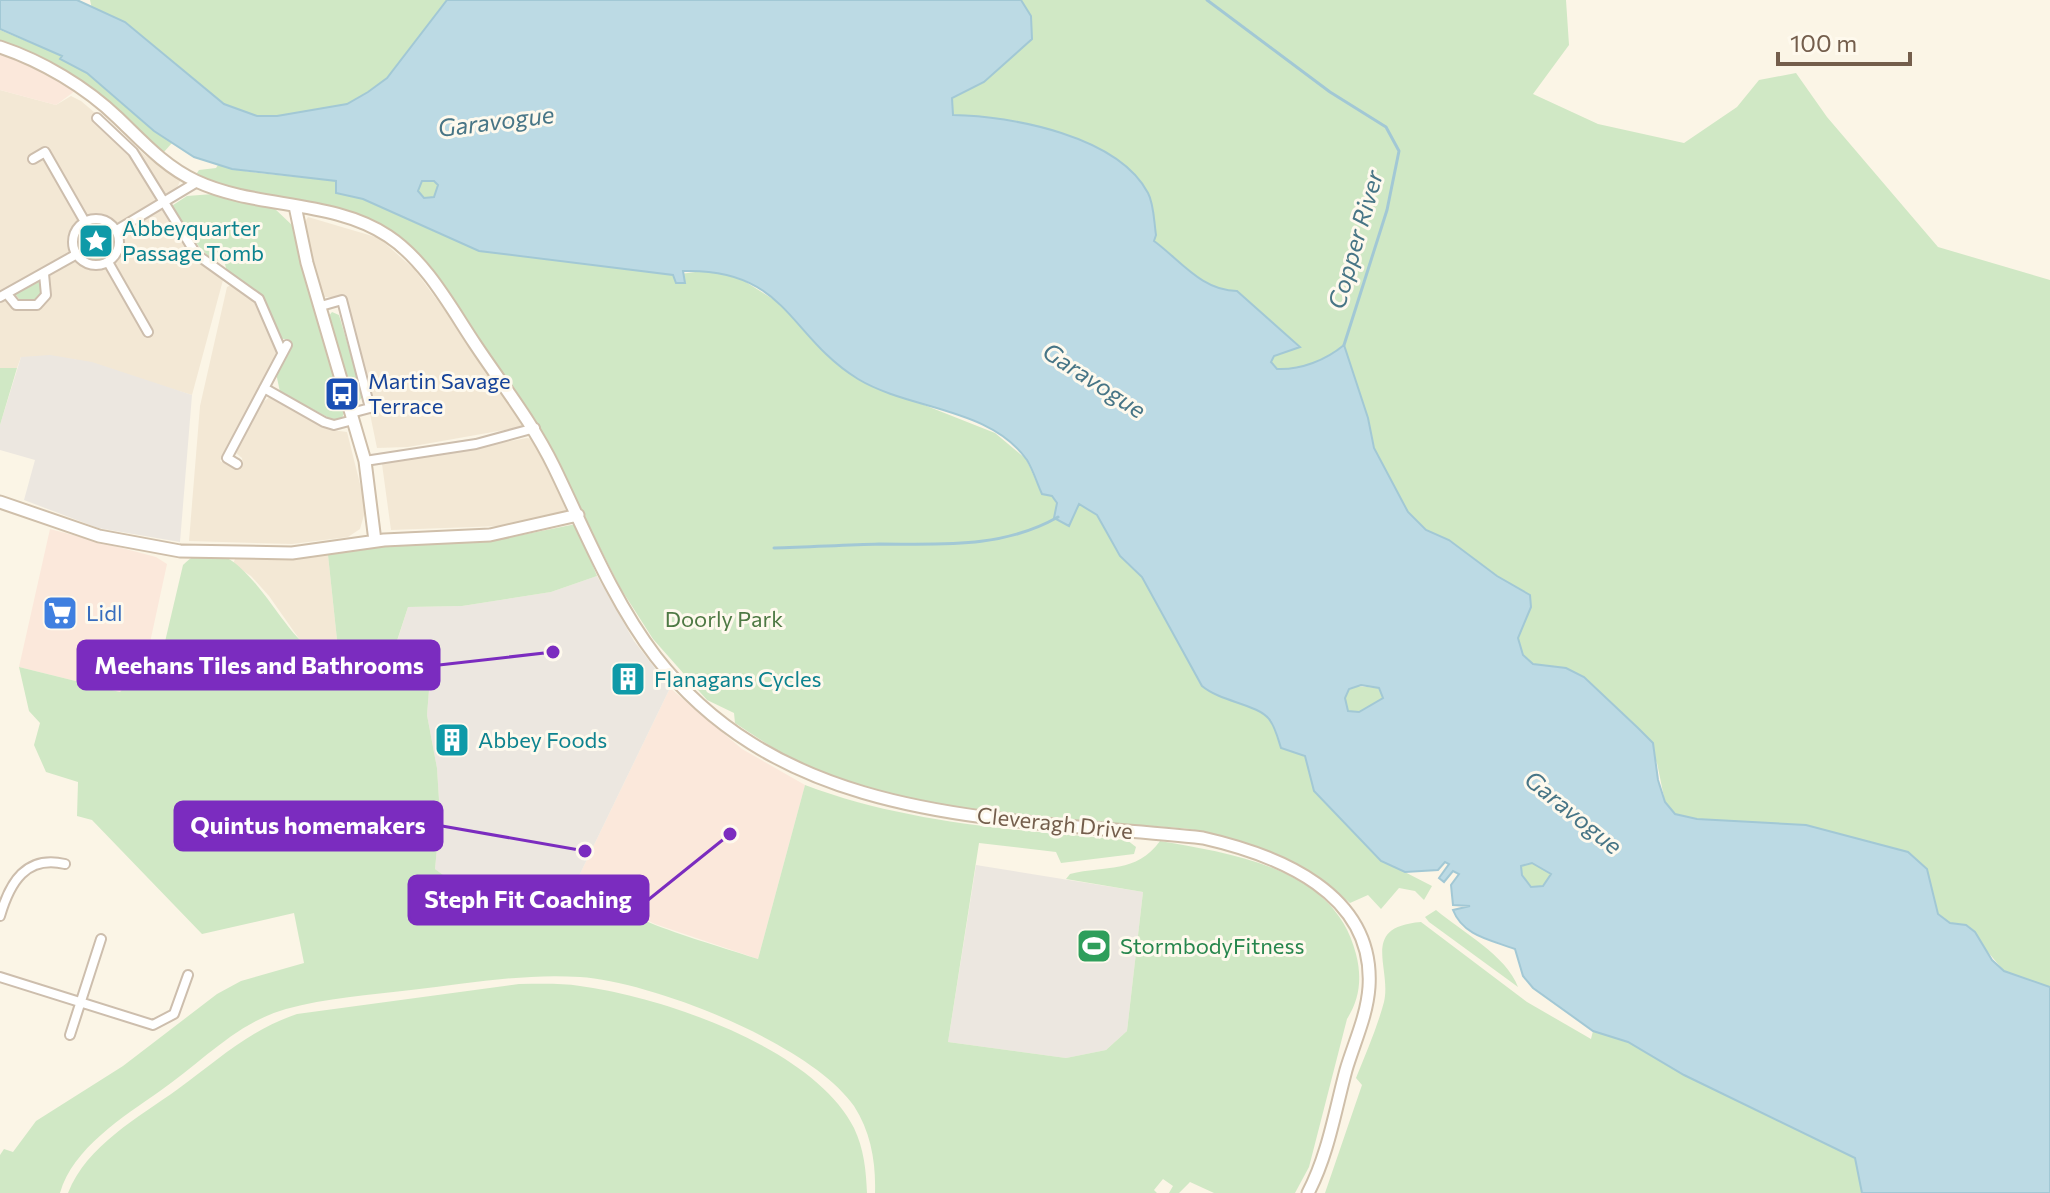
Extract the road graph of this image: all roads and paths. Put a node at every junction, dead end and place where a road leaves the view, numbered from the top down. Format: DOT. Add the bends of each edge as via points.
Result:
graph roads {
  1 [pos="0,47"];
  2 [pos="97,118"];
  3 [pos="33,159"];
  4 [pos="197,182"];
  5 [pos="164,202"];
  6 [pos="295,206"];
  7 [pos="85,222"];
  8 [pos="117,230"];
  9 [pos="77,254"];
  10 [pos="108,262"];
  11 [pos="44,274"];
  12 [pos="4,295"];
  13 [pos="321,306"];
  14 [pos="148,332"];
  15 [pos="264,388"];
  16 [pos="352,417"];
  17 [pos="535,428"];
  18 [pos="365,461"];
  19 [pos="237,464"];
  20 [pos="0,502"];
  21 [pos="578,515"];
  22 [pos="375,541"];
  23 [pos="65,864"];
  24 [pos="1,911"];
  25 [pos="101,939"];
  26 [pos="188,975"];
  27 [pos="0,977"];
  28 [pos="82,1004"];
  29 [pos="70,1035"];
  30 [pos="1308,1193"];
  1 -- 4 [label="street" via="81,88"];
  2 -- 5 [label="street" via="133,152"];
  3 -- 7 [label="street" via="45,152"];
  4 -- 5 [label="street"];
  4 -- 6 [label="street"];
  5 -- 8 [label="street"];
  5 -- 15 [label="street" via="196,254 259,299 285,349"];
  6 -- 13 [label="street"];
  6 -- 17 [label="street" via="361,223 401,246"];
  7 -- 8 [label="street" via="104,220"];
  7 -- 9 [label="street" via="74,238"];
  8 -- 10 [label="street" via="119,248"];
  9 -- 10 [label="street" via="90,264"];
  9 -- 11 [label="street"];
  10 -- 14 [label="street"];
  11 -- 12 [label="street"];
  11 -- 12 [label="street" via="48,288 37,305 16,305"];
  13 -- 16 [label="street"];
  13 -- 16 [label="street" via="342,300 370,408"];
  15 -- 16 [label="street" via="324,422 334,425"];
  15 -- 19 [label="street" via="227,458"];
  16 -- 18 [label="street"];
  17 -- 18 [label="street" via="476,444"];
  17 -- 21 [label="street"];
  18 -- 22 [label="street"];
  20 -- 22 [label="street" via="99,536 180,551 292,553"];
  21 -- 22 [label="street" via="490,535"];
  21 -- 30 [label="street, Cleveragh Drive" via="654,655 697,701 776,759 862,795 910,806 1203,838 1272,859 1322,885 1355,924 1369,983 1331,1132"];
  23 -- 24 [label="street" via="41,862 22,872"];
  25 -- 28 [label="street"];
  26 -- 28 [label="street" via="174,1014 153,1025"];
  27 -- 28 [label="street"];
  28 -- 29 [label="street"];
}
